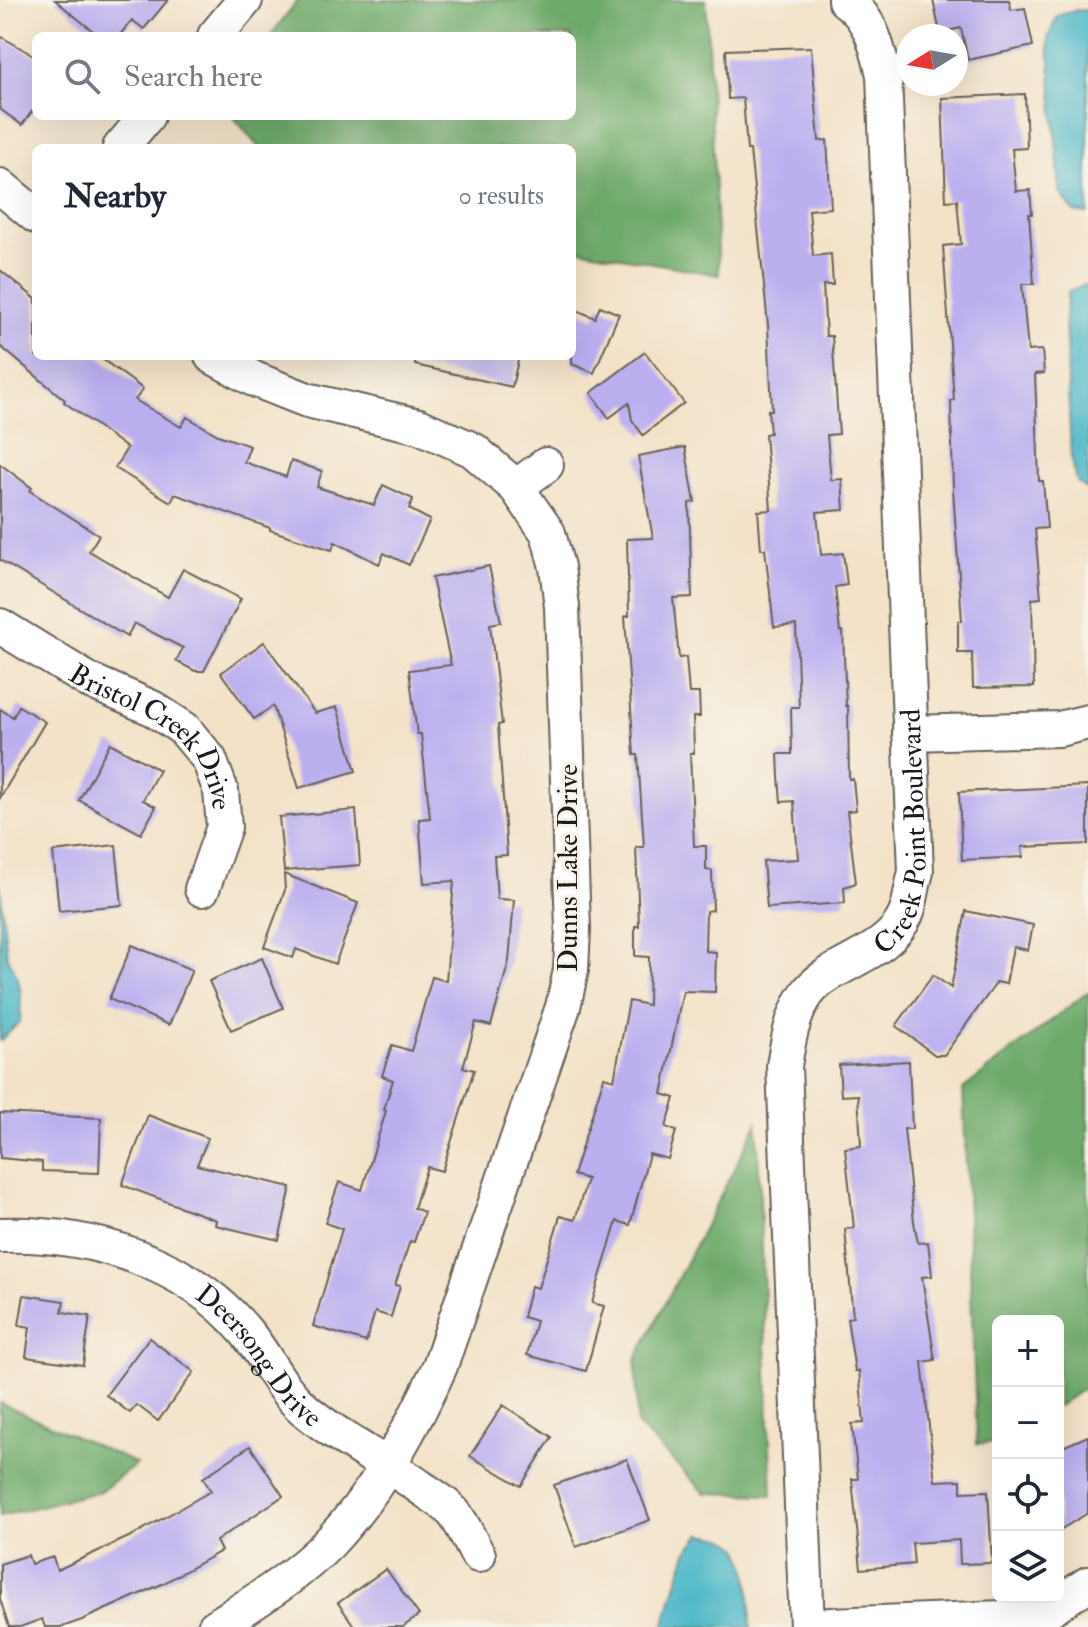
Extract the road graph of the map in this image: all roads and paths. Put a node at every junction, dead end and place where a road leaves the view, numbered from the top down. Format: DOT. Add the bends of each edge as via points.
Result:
graph roads {
  1 [pos="245,0"];
  2 [pos="845,0"];
  3 [pos="218,32"];
  4 [pos="144,120"];
  5 [pos="123,144"];
  6 [pos="0,186"];
  7 [pos="32,213"];
  8 [pos="219,360"];
  9 [pos="546,465"];
  10 [pos="516,487"];
  11 [pos="0,626"];
  12 [pos="1088,722"];
  13 [pos="910,733"];
  14 [pos="202,889"];
  15 [pos="0,1235"];
  16 [pos="388,1463"];
  17 [pos="478,1555"];
  18 [pos="1088,1584"];
  19 [pos="215,1627"];
  20 [pos="807,1627"];
  1 -- 3 [label="street"];
  2 -- 13 [label="street, Creek Point Boulevard" via="859,10 877,42 884,75"];
  4 -- 5 [label="street"];
  6 -- 7 [label="street"];
  8 -- 10 [label="street, Dunns Lake Drive" via="307,400 419,426 473,450"];
  9 -- 10 [label="street"];
  10 -- 16 [label="street, Dunns Lake Drive" via="548,533 557,567 571,970 563,1007 440,1366 420,1412"];
  11 -- 14 [label="street, Bristol Creek Drive" via="88,680 152,708 184,729 209,759 221,791 224,827"];
  12 -- 13 [label="street" via="1059,729"];
  13 -- 20 [label="street, Creek Point Boulevard" via="916,872 905,916 881,945 807,993 789,1030 784,1066"];
  15 -- 16 [label="street, Deersong Drive" via="91,1242 177,1274 217,1301 307,1412"];
  16 -- 17 [label="street, Deersong Drive" via="451,1510"];
  16 -- 19 [label="street, Dunns Lake Drive" via="328,1544 280,1586"];
  18 -- 20 [label="street" via="1051,1608 1002,1618"];
}
